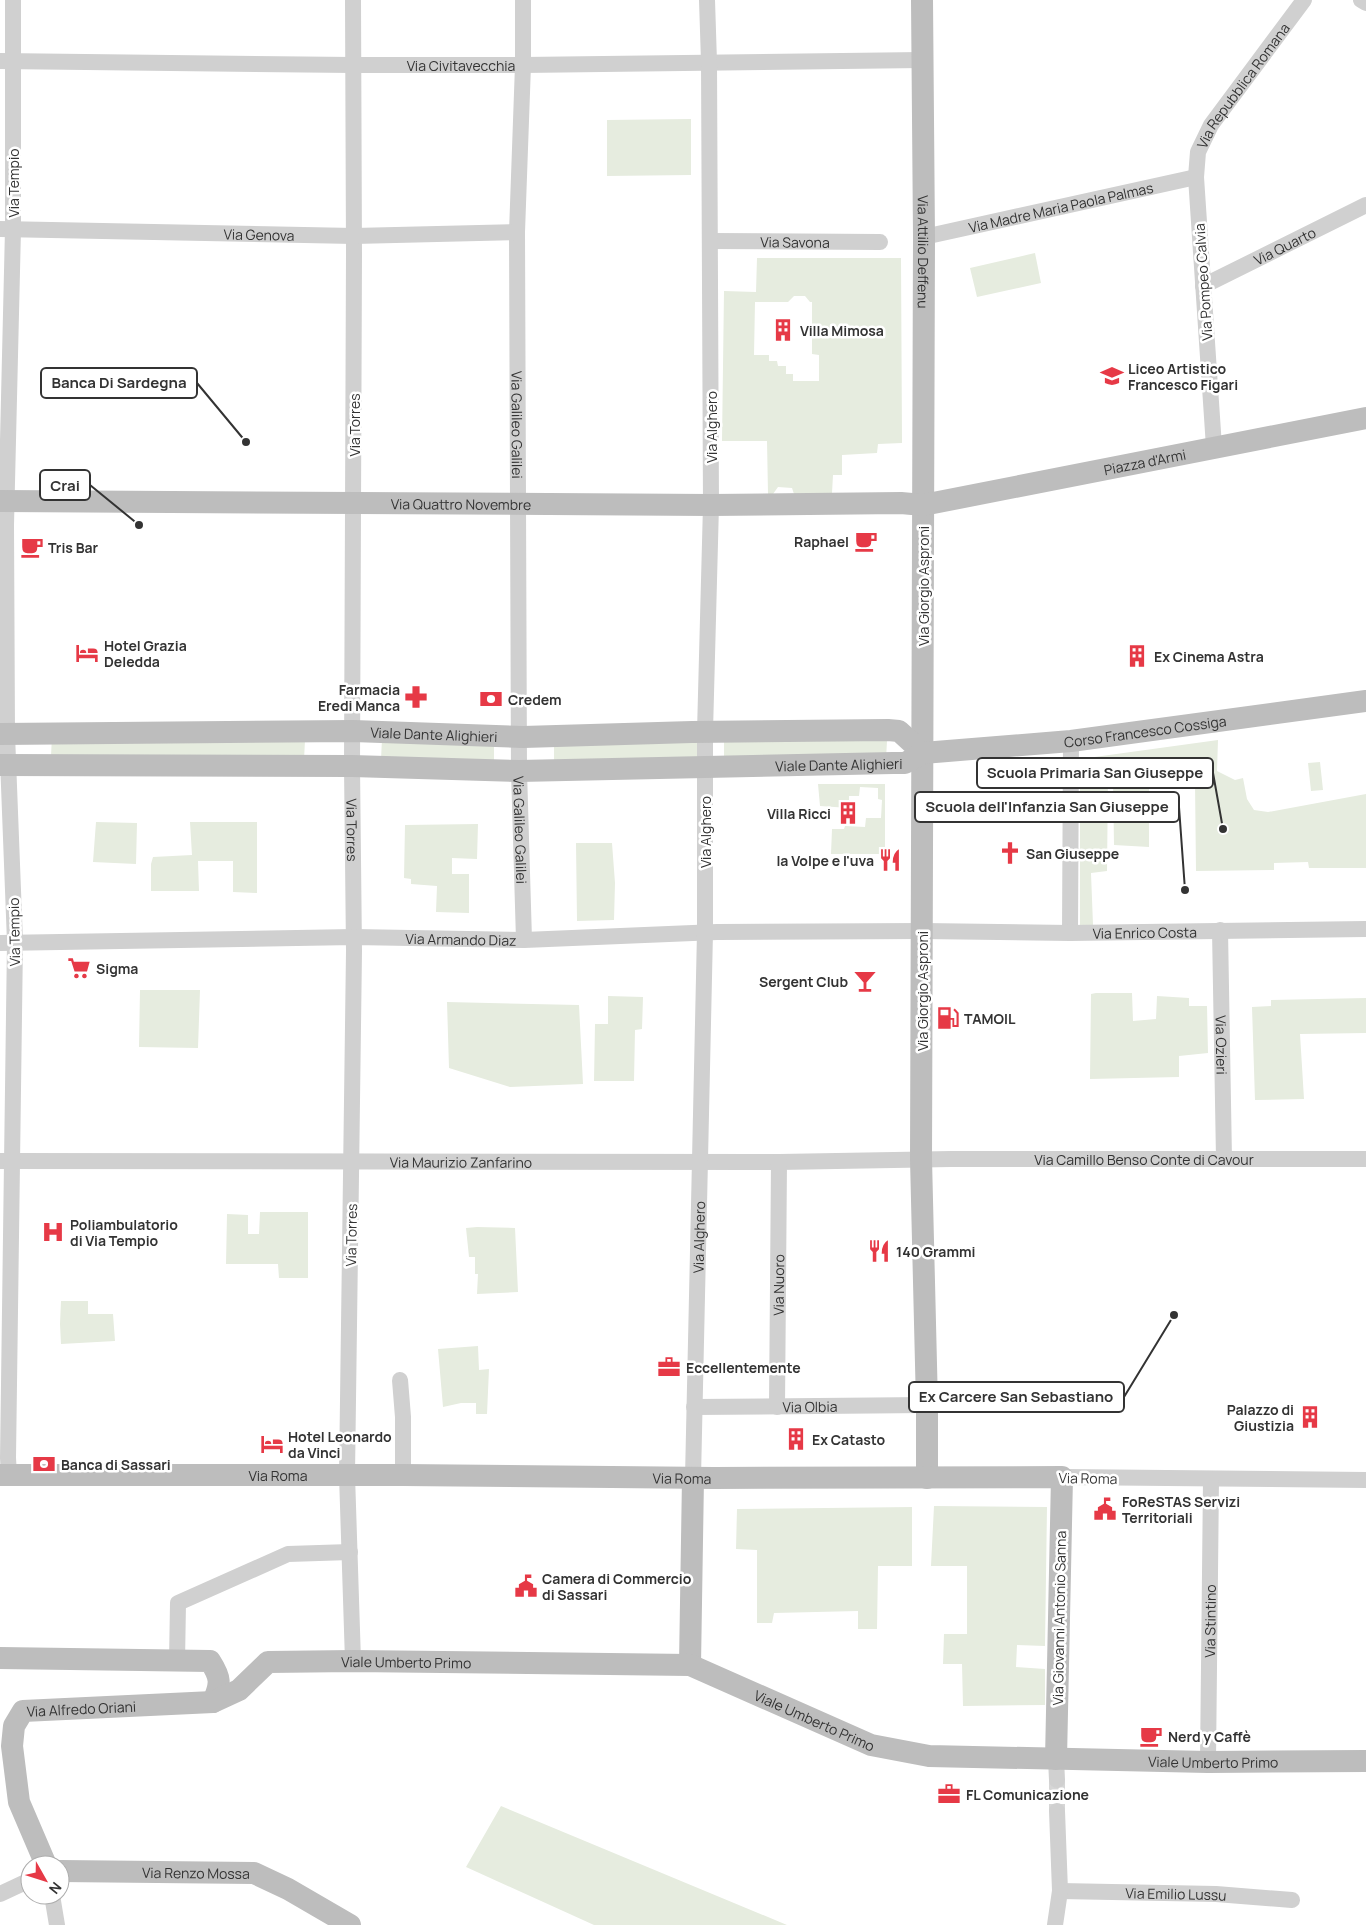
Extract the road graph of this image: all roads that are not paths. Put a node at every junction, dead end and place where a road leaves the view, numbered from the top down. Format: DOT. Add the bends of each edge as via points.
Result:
graph roads {
  1 [pos="13,0"];
  2 [pos="353,0"];
  3 [pos="523,0"];
  4 [pos="707,0"];
  5 [pos="922,0"];
  6 [pos="1304,0"];
  7 [pos="1361,0"];
  8 [pos="1366,3"];
  9 [pos="7,60"];
  10 [pos="922,60"];
  11 [pos="709,62"];
  12 [pos="353,65"];
  13 [pos="523,65"];
  14 [pos="1196,177"];
  15 [pos="1366,205"];
  16 [pos="6,229"];
  17 [pos="517,232"];
  18 [pos="354,236"];
  19 [pos="924,237"];
  20 [pos="710,241"];
  21 [pos="880,242"];
  22 [pos="1203,286"];
  23 [pos="1366,418"];
  24 [pos="1214,447"];
  25 [pos="3,501"];
  26 [pos="519,503"];
  27 [pos="354,504"];
  28 [pos="923,504"];
  29 [pos="711,506"];
  30 [pos="1366,702"];
  31 [pos="353,731"];
  32 [pos="704,732"];
  33 [pos="3,734"];
  34 [pos="520,736"];
  35 [pos="1072,742"];
  36 [pos="923,753"];
  37 [pos="4,765"];
  38 [pos="352,766"];
  39 [pos="705,767"];
  40 [pos="519,771"];
  41 [pos="1366,929"];
  42 [pos="1220,930"];
  43 [pos="923,931"];
  44 [pos="705,932"];
  45 [pos="1070,932"];
  46 [pos="354,937"];
  47 [pos="524,940"];
  48 [pos="8,942"];
  49 [pos="921,1159"];
  50 [pos="1224,1159"];
  51 [pos="1366,1159"];
  52 [pos="6,1161"];
  53 [pos="352,1162"];
  54 [pos="699,1162"];
  55 [pos="779,1162"];
  56 [pos="400,1380"];
  57 [pos="777,1406"];
  58 [pos="927,1406"];
  59 [pos="694,1407"];
  60 [pos="347,1474"];
  61 [pos="5,1475"];
  62 [pos="404,1475"];
  63 [pos="1062,1477"];
  64 [pos="693,1478"];
  65 [pos="927,1478"];
  66 [pos="1211,1479"];
  67 [pos="1366,1480"];
  68 [pos="350,1552"];
  69 [pos="0,1658"];
  70 [pos="353,1661"];
  71 [pos="177,1662"];
  72 [pos="268,1662"];
  73 [pos="690,1664"];
  74 [pos="213,1702"];
  75 [pos="1366,1761"];
  76 [pos="1208,1762"];
  77 [pos="1056,1770"];
  78 [pos="1057,1810"];
  79 [pos="42,1855"];
  80 [pos="70,1871"];
  81 [pos="20,1885"];
  82 [pos="1060,1891"];
  83 [pos="0,1894"];
  84 [pos="1292,1900"];
  85 [pos="54,1905"];
  86 [pos="57,1925"];
  87 [pos="350,1925"];
  88 [pos="1055,1925"];
  1 -- 9 [label="street, Via Tempio"];
  2 -- 12 [label="street, Via Torres"];
  3 -- 13 [label="street, Via Galileo Galilei"];
  4 -- 11 [label="street, Via Alghero"];
  5 -- 10 [label="main road, Via Attilio Deffenu"];
  6 -- 14 [label="street, Via Repubblica Romana" via="1211,125 1198,152"];
  7 -- 8 [label="street"];
  9 -- 12 [label="street, Via Civitavecchia"];
  9 -- 16 [label="street, Via Tempio"];
  10 -- 11 [label="street, Via Civitavecchia"];
  10 -- 19 [label="main road, Via Attilio Deffenu"];
  11 -- 13 [label="street, Via Civitavecchia"];
  11 -- 20 [label="street, Via Alghero"];
  12 -- 13 [label="street, Via Civitavecchia"];
  12 -- 18 [label="street, Via Torres"];
  13 -- 17 [label="street, Via Galileo Galilei"];
  14 -- 19 [label="street, Via Madre Maria Paola Palmas"];
  14 -- 22 [label="street, Via Pompeo Calvia"];
  15 -- 22 [label="street, Via Quarto"];
  16 -- 18 [label="street, Via Genova"];
  16 -- 25 [label="street, Via Tempio"];
  17 -- 18 [label="street, Via Genova"];
  17 -- 26 [label="street, Via Galileo Galilei"];
  18 -- 27 [label="street, Via Torres"];
  19 -- 28 [label="main road, Via Attilio Deffenu"];
  20 -- 21 [label="street, Via Savona"];
  20 -- 29 [label="street, Via Alghero"];
  22 -- 24 [label="street, Via Pompeo Calvia"];
  23 -- 24 [label="main road, Piazza d'Armi"];
  24 -- 28 [label="main road, Piazza d'Armi"];
  25 -- 27 [label="main road, Via Quattro Novembre"];
  25 -- 33 [label="street, Via Tempio"];
  26 -- 27 [label="main road, Via Quattro Novembre"];
  26 -- 29 [label="main road, Via Quattro Novembre"];
  26 -- 34 [label="street, Via Galileo Galilei"];
  27 -- 31 [label="street, Via Torres"];
  28 -- 29 [label="main road, Via Quattro Novembre"];
  28 -- 36 [label="main road, Via Giorgio Asproni"];
  29 -- 32 [label="street, Via Alghero"];
  30 -- 35 [label="main road, Corso Francesco Cossiga"];
  31 -- 33 [label="main road, Viale Dante Alighieri"];
  31 -- 34 [label="main road, Viale Dante Alighieri"];
  31 -- 38 [label="street, Via Torres"];
  32 -- 34 [label="main road, Viale Dante Alighieri"];
  32 -- 36 [label="main road, Viale Dante Alighieri" via="899,731"];
  32 -- 39 [label="street, Via Alghero"];
  33 -- 37 [label="street, Via Tempio"];
  34 -- 40 [label="street, Via Galileo Galilei"];
  35 -- 36 [label="main road, Corso Francesco Cossiga"];
  35 -- 45 [label="street"];
  36 -- 39 [label="main road, Viale Dante Alighieri" via="905,762"];
  36 -- 43 [label="main road, Via Giorgio Asproni"];
  37 -- 38 [label="main road, Viale Dante Alighieri"];
  37 -- 48 [label="street, Via Tempio"];
  38 -- 40 [label="main road, Viale Dante Alighieri"];
  38 -- 46 [label="street, Via Torres"];
  39 -- 40 [label="main road, Viale Dante Alighieri"];
  39 -- 44 [label="street, Via Alghero"];
  40 -- 47 [label="street, Via Galileo Galilei"];
  41 -- 42 [label="street, Via Enrico Costa"];
  42 -- 45 [label="street, Via Enrico Costa"];
  42 -- 50 [label="street, Via Ozieri"];
  43 -- 44 [label="street, Via Armando Diaz"];
  43 -- 45 [label="street, Via Enrico Costa"];
  43 -- 49 [label="main road, Via Giorgio Asproni"];
  44 -- 47 [label="street, Via Armando Diaz"];
  44 -- 54 [label="street, Via Alghero"];
  46 -- 47 [label="street, Via Armando Diaz"];
  46 -- 48 [label="street, Via Armando Diaz"];
  46 -- 53 [label="street, Via Torres"];
  48 -- 52 [label="street, Via Tempio"];
  49 -- 50 [label="street, Via Camillo Benso Conte di Cavour"];
  49 -- 55 [label="street, Via Maurizio Zanfarino"];
  49 -- 58 [label="main road, Via Giorgio Asproni"];
  50 -- 51 [label="street, Via Camillo Benso Conte di Cavour"];
  52 -- 53 [label="street, Via Maurizio Zanfarino"];
  52 -- 61 [label="street, Via Tempio" via="8,1458"];
  53 -- 54 [label="street, Via Maurizio Zanfarino"];
  53 -- 60 [label="street, Via Torres"];
  54 -- 55 [label="street, Via Maurizio Zanfarino"];
  54 -- 59 [label="street, Via Alghero"];
  55 -- 57 [label="street, Via Nuoro"];
  56 -- 62 [label="street"];
  57 -- 58 [label="street, Via Olbia"];
  57 -- 59 [label="street, Via Olbia"];
  58 -- 65 [label="main road, Via Giorgio Asproni"];
  59 -- 64 [label="street, Via Alghero"];
  60 -- 61 [label="main road, Via Roma"];
  60 -- 62 [label="main road, Via Roma"];
  60 -- 68 [label="street, Via Torres"];
  62 -- 64 [label="main road, Via Roma"];
  63 -- 65 [label="main road, Via Roma"];
  63 -- 66 [label="street, Via Roma"];
  63 -- 77 [label="main road, Via Giovanni Antonio Sanna"];
  64 -- 65 [label="main road, Via Roma"];
  64 -- 73 [label="main road, Via Alghero"];
  66 -- 67 [label="street, Via Roma"];
  66 -- 76 [label="street, Via Stintino"];
  68 -- 70 [label="street, Via Torres"];
  68 -- 71 [label="street" via="288,1554 178,1603"];
  69 -- 71 [label="main road"];
  70 -- 72 [label="main road, Viale Umberto Primo"];
  70 -- 73 [label="main road, Viale Umberto Primo"];
  71 -- 74 [label="main road" via="210,1661 218,1674 220,1687"];
  72 -- 74 [label="main road, Via Alfredo Oriani" via="239,1690"];
  73 -- 77 [label="main road, Viale Umberto Primo" via="872,1745 929,1756 1030,1757"];
  74 -- 79 [label="main road, Via Alfredo Oriani" via="23,1711 14,1726 12,1746 19,1802"];
  75 -- 76 [label="main road, Viale Umberto Primo"];
  76 -- 77 [label="main road, Viale Umberto Primo"];
  78 -- 82 [label="street"];
  80 -- 87 [label="main road, Via Renzo Mossa" via="254,1873"];
  81 -- 83 [label="street"];
  82 -- 84 [label="street, Via Emilio Lussu" via="1216,1894"];
  82 -- 88 [label="street"];
  85 -- 86 [label="street"];
}
